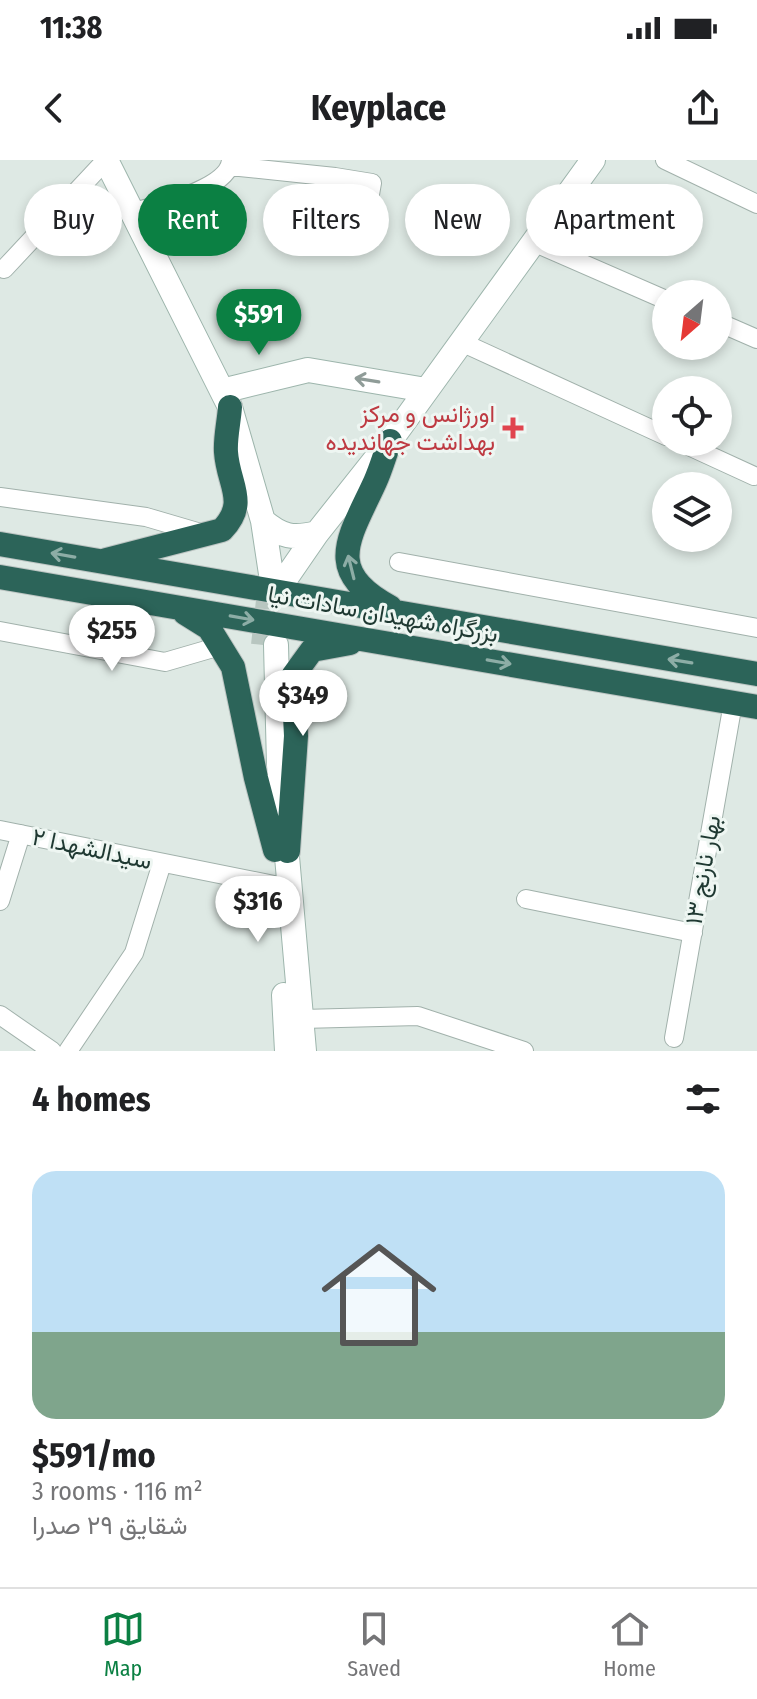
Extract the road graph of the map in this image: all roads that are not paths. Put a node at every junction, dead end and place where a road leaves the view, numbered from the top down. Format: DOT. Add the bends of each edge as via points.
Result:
graph roads {
  1 [pos="106,160"];
  2 [pos="593,160"];
  3 [pos="665,160"];
  4 [pos="230,163"];
  5 [pos="337,168"];
  6 [pos="372,184"];
  7 [pos="575,184"];
  8 [pos="757,204"];
  9 [pos="134,212"];
  10 [pos="526,252"];
  11 [pos="565,256"];
  12 [pos="4,269"];
  13 [pos="652,294"];
  14 [pos="732,328"];
  15 [pos="757,339"];
  16 [pos="461,342"];
  17 [pos="426,390"];
  18 [pos="226,399"];
  19 [pos="652,430"];
  20 [pos="390,441"];
  21 [pos="710,456"];
  22 [pos="754,476"];
  23 [pos="0,497"];
  24 [pos="263,521"];
  25 [pos="317,533"];
  26 [pos="204,534"];
  27 [pos="0,544"];
  28 [pos="100,561"];
  29 [pos="399,562"];
  30 [pos="0,577"];
  31 [pos="176,607"];
  32 [pos="407,616"];
  33 [pos="757,628"];
  34 [pos="0,631"];
  35 [pos="367,640"];
  36 [pos="269,645"];
  37 [pos="220,646"];
  38 [pos="757,674"];
  39 [pos="745,705"];
  40 [pos="0,830"];
  41 [pos="21,834"];
  42 [pos="282,850"];
  43 [pos="162,863"];
  44 [pos="279,886"];
  45 [pos="526,899"];
  46 [pos="0,901"];
  47 [pos="693,933"];
  48 [pos="0,1015"];
  49 [pos="302,1019"];
  50 [pos="674,1038"];
  51 [pos="500,1047"];
  52 [pos="52,1051"];
  53 [pos="68,1051"];
  54 [pos="287,1051"];
  55 [pos="304,1051"];
  56 [pos="524,1051"];
  1 -- 9 [label="main road"];
  1 -- 12 [label="street"];
  2 -- 7 [label="main road"];
  3 -- 8 [label="street"];
  4 -- 5 [label="street"];
  4 -- 9 [label="street" via="222,177 186,196"];
  5 -- 6 [label="street"];
  9 -- 18 [label="main road"];
  10 -- 16 [label="main road"];
  11 -- 13 [label="street"];
  14 -- 15 [label="street"];
  16 -- 17 [label="main road"];
  16 -- 19 [label="street"];
  17 -- 18 [label="main road, one-way" via="308,370"];
  17 -- 20 [label="main road"];
  18 -- 24 [label="main road"];
  18 -- 26 [label="highway" via="226,453 237,503 222,530"];
  20 -- 25 [label="main road"];
  32 -- 20 [label="highway, one-way" via="367,595 352,577 348,561 348,544"];
  21 -- 22 [label="street"];
  23 -- 26 [label="street" via="146,517"];
  24 -- 25 [label="main road" via="289,537"];
  24 -- 25 [label="main road" via="279,576"];
  26 -- 28 [label="highway"];
  28 -- 27 [label="highway, بزرگراه شهیدان سادات نیا, one-way"];
  28 -- 32 [label="highway, بزرگراه شهیدان سادات نیا"];
  29 -- 33 [label="street"];
  30 -- 31 [label="highway, بزرگراه شهیدان سادات نیا"];
  31 -- 35 [label="highway, بزرگراه شهیدان سادات نیا, one-way"];
  31 -- 37 [label="highway" via="209,628"];
  38 -- 32 [label="highway, بزرگراه شهیدان سادات نیا, one-way"];
  34 -- 37 [label="street" via="165,662"];
  35 -- 39 [label="highway, بزرگراه شهیدان سادات نیا, one-way"];
  35 -- 42 [label="highway" via="312,650 293,676 296,736"];
  36 -- 42 [label="main road"];
  37 -- 42 [label="highway" via="233,667 256,778"];
  39 -- 47 [label="street, بهار نارنج ۱۳"];
  40 -- 41 [label="street, سیدالشهدا ۲"];
  41 -- 43 [label="street, سیدالشهدا ۲"];
  41 -- 46 [label="street"];
  42 -- 44 [label="main road"];
  42 -- 49 [label="main road"];
  43 -- 44 [label="street, سیدالشهدا ۲"];
  43 -- 53 [label="street" via="134,953"];
  44 -- 54 [label="main road"];
  45 -- 47 [label="street"];
  47 -- 50 [label="street, بهار نارنج ۱۳"];
  48 -- 52 [label="street"];
  49 -- 51 [label="street" via="418,1016"];
  49 -- 55 [label="main road"];
  51 -- 56 [label="street"];
}
